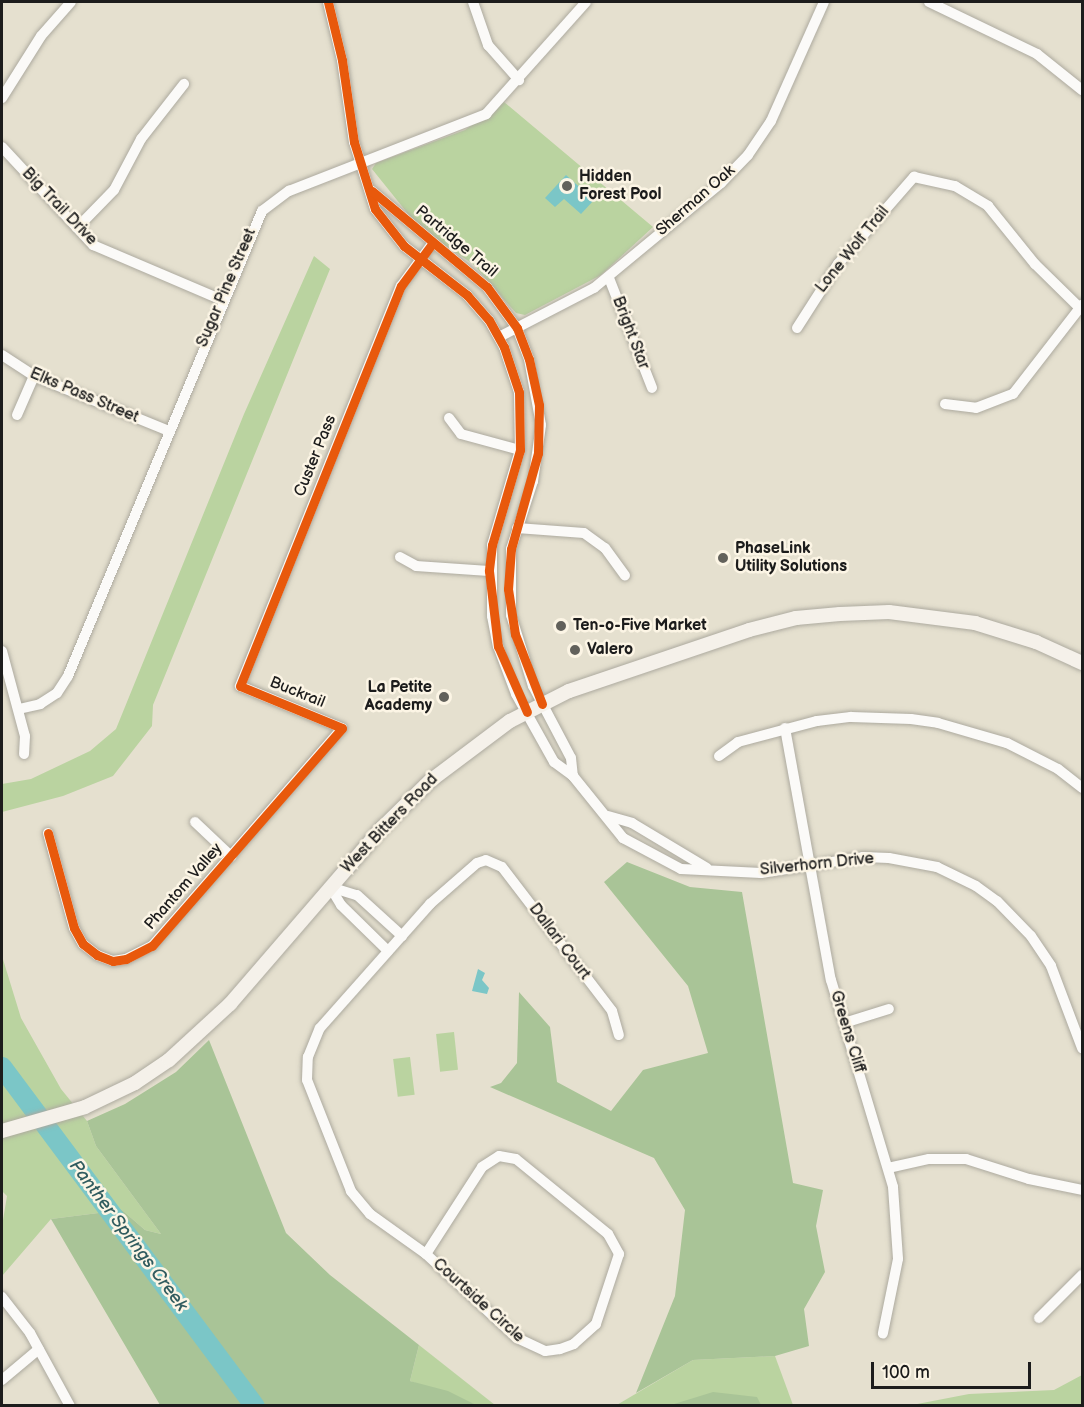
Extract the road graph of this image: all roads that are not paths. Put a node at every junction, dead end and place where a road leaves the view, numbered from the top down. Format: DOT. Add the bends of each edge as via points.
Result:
graph roads {
  1 [pos="70,2"];
  2 [pos="328,2"];
  3 [pos="473,2"];
  4 [pos="586,2"];
  5 [pos="824,2"];
  6 [pos="929,2"];
  7 [pos="519,80"];
  8 [pos="184,84"];
  9 [pos="1083,90"];
  10 [pos="2,98"];
  11 [pos="2,147"];
  12 [pos="360,165"];
  13 [pos="372,191"];
  14 [pos="77,228"];
  15 [pos="432,244"];
  16 [pos="421,258"];
  17 [pos="609,278"];
  18 [pos="222,300"];
  19 [pos="1081,307"];
  20 [pos="517,328"];
  21 [pos="797,328"];
  22 [pos="499,337"];
  23 [pos="2,355"];
  24 [pos="34,376"];
  25 [pos="652,388"];
  26 [pos="945,405"];
  27 [pos="17,416"];
  28 [pos="449,418"];
  29 [pos="169,431"];
  30 [pos="520,450"];
  31 [pos="515,475"];
  32 [pos="533,481"];
  33 [pos="517,528"];
  34 [pos="400,557"];
  35 [pos="489,571"];
  36 [pos="626,576"];
  37 [pos="2,651"];
  38 [pos="1083,663"];
  39 [pos="240,686"];
  40 [pos="542,704"];
  41 [pos="19,710"];
  42 [pos="527,712"];
  43 [pos="342,728"];
  44 [pos="785,728"];
  45 [pos="24,754"];
  46 [pos="719,756"];
  47 [pos="573,776"];
  48 [pos="1083,788"];
  49 [pos="608,816"];
  50 [pos="195,822"];
  51 [pos="48,833"];
  52 [pos="661,839"];
  53 [pos="231,855"];
  54 [pos="652,855"];
  55 [pos="486,860"];
  56 [pos="707,868"];
  57 [pos="809,868"];
  58 [pos="330,886"];
  59 [pos="402,936"];
  60 [pos="388,951"];
  61 [pos="890,1009"];
  62 [pos="844,1023"];
  63 [pos="619,1035"];
  64 [pos="1083,1048"];
  65 [pos="2,1131"];
  66 [pos="888,1168"];
  67 [pos="1083,1190"];
  68 [pos="426,1254"];
  69 [pos="1083,1275"];
  70 [pos="2,1297"];
  71 [pos="1039,1318"];
  72 [pos="883,1334"];
  73 [pos="39,1349"];
  74 [pos="2,1380"];
  75 [pos="70,1406"];
  1 -- 10 [label="street" via="41,36"];
  2 -- 12 [label="street, Partridge Trail"];
  3 -- 7 [label="street" via="488,45"];
  4 -- 7 [label="street, Sugar Pine Street"];
  5 -- 17 [label="street, Sherman Oak" via="789,89 748,155 721,183"];
  6 -- 9 [label="street" via="1037,54"];
  7 -- 12 [label="street, Sugar Pine Street" via="486,114 468,124"];
  8 -- 14 [label="street" via="141,139 114,190"];
  11 -- 14 [label="street, Big Trail Drive"];
  12 -- 13 [label="street, Partridge Trail"];
  12 -- 18 [label="street, Sugar Pine Street" via="289,191 261,211"];
  13 -- 15 [label="street, Partridge Trail"];
  13 -- 16 [label="street, Partridge Trail" via="375,209 390,230"];
  14 -- 18 [label="street, Big Trail Drive" via="93,245 111,255"];
  15 -- 16 [label="street, Custer Pass"];
  15 -- 20 [label="street, Partridge Trail" via="487,287"];
  16 -- 22 [label="street, Partridge Trail" via="467,295"];
  16 -- 39 [label="street, Custer Pass" via="401,286"];
  17 -- 20 [label="street, Sherman Oak"];
  17 -- 25 [label="street, Bright Star"];
  18 -- 29 [label="street, Sugar Pine Street"];
  19 -- 21 [label="street, Lone Wolf Trail" via="1035,264 988,206 955,186 914,177 838,264"];
  19 -- 26 [label="street" via="1013,394 976,408"];
  20 -- 22 [label="street, Sherman Oak"];
  20 -- 32 [label="street, Partridge Trail" via="529,359 539,405"];
  22 -- 30 [label="street, Partridge Trail" via="519,392"];
  23 -- 24 [label="street, Elks Pass Street"];
  24 -- 27 [label="street"];
  24 -- 29 [label="street, Elks Pass Street"];
  28 -- 30 [label="street" via="461,434"];
  29 -- 41 [label="street, Sugar Pine Street" via="68,676 57,693 40,704"];
  30 -- 31 [label="street, Partridge Trail"];
  31 -- 32 [label="street"];
  31 -- 35 [label="street, Partridge Trail" via="492,545"];
  32 -- 33 [label="street, Partridge Trail"];
  33 -- 36 [label="street" via="584,533 605,548"];
  33 -- 40 [label="street, Partridge Trail" via="508,572 511,615"];
  34 -- 35 [label="street" via="416,566"];
  35 -- 42 [label="street, Partridge Trail" via="498,646"];
  37 -- 41 [label="street"];
  38 -- 40 [label="main road, West Bitters Road" via="1036,642 975,623 889,612 840,614 796,618 749,630 569,691"];
  39 -- 43 [label="street, Buckrail"];
  40 -- 42 [label="main road, West Bitters Road"];
  40 -- 47 [label="street, Silverhorn Drive" via="571,758"];
  41 -- 45 [label="street" via="25,736"];
  42 -- 47 [label="street, Silverhorn Drive" via="554,762"];
  42 -- 58 [label="main road, West Bitters Road" via="470,748 430,781"];
  43 -- 53 [label="street, Phantom Valley"];
  44 -- 46 [label="street" via="738,742"];
  44 -- 48 [label="street" via="851,717 938,723 1007,743 1058,769"];
  44 -- 57 [label="street, Greens Cliff"];
  47 -- 49 [label="street, Silverhorn Drive"];
  49 -- 52 [label="street, Silverhorn Drive" via="632,823"];
  49 -- 54 [label="street, Silverhorn Drive" via="622,838"];
  50 -- 53 [label="street"];
  51 -- 53 [label="street, Phantom Valley" via="74,928 83,944 113,961 126,960 152,946"];
  52 -- 54 [label="street"];
  52 -- 56 [label="street, Silverhorn Drive"];
  54 -- 56 [label="street, Silverhorn Drive" via="681,869"];
  55 -- 59 [label="street, Courtside Circle" via="477,863 430,904"];
  55 -- 63 [label="street, Dallari Court" via="502,867 612,1011"];
  56 -- 57 [label="street, Silverhorn Drive" via="761,873"];
  57 -- 62 [label="street, Greens Cliff" via="831,980"];
  57 -- 64 [label="street, Silverhorn Drive" via="863,857 889,858 937,867 976,886 997,901 1031,936 1051,966"];
  58 -- 59 [label="street" via="357,895"];
  58 -- 60 [label="street" via="341,905"];
  58 -- 65 [label="main road, West Bitters Road" via="197,1037 135,1083 85,1107"];
  59 -- 60 [label="street, Courtside Circle"];
  60 -- 68 [label="street, Courtside Circle" via="320,1028 308,1057 307,1080 355,1197 370,1214"];
  61 -- 62 [label="street"];
  62 -- 66 [label="street, Greens Cliff"];
  66 -- 67 [label="street" via="928,1159 966,1159 1029,1179"];
  66 -- 72 [label="street, Greens Cliff" via="896,1210 897,1259"];
  68 -- 68 [label="street, Courtside Circle" via="517,1338 545,1351 574,1344 596,1324 619,1254 608,1234 516,1160 499,1156 482,1167"];
  69 -- 71 [label="street"];
  70 -- 73 [label="street"];
  73 -- 74 [label="street"];
  73 -- 75 [label="street"];
}
